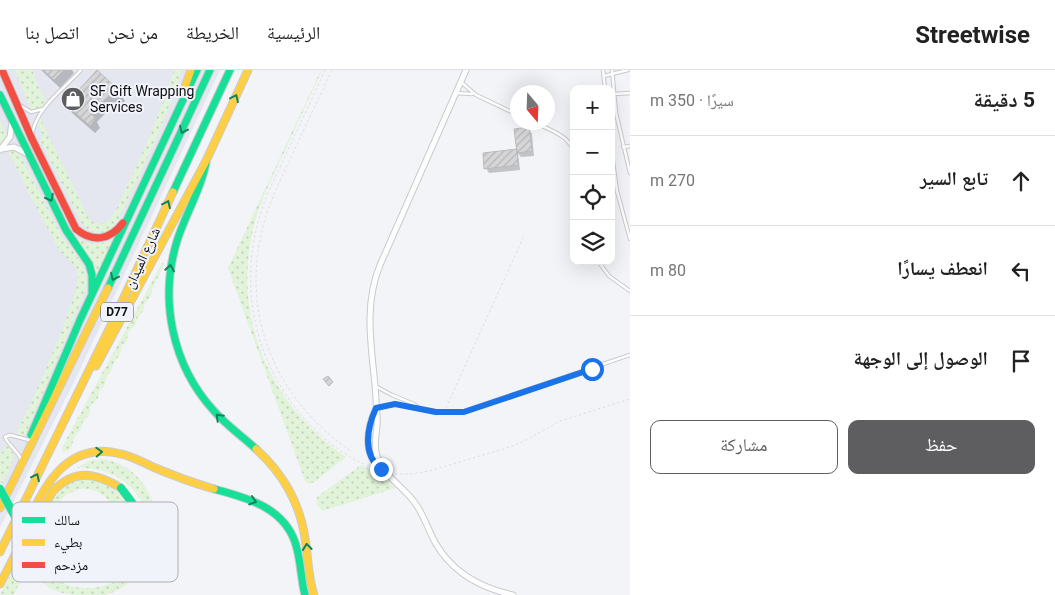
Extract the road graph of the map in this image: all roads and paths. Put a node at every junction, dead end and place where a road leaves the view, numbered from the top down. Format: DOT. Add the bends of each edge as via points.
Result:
graph roads {
  1 [pos="2,70"];
  2 [pos="81,70"];
  3 [pos="191,70"];
  4 [pos="197,70"];
  5 [pos="210,70"];
  6 [pos="230,70"];
  7 [pos="248,70"];
  8 [pos="332,70"];
  9 [pos="466,70"];
  10 [pos="603,70"];
  11 [pos="628,70"];
  12 [pos="612,72"];
  13 [pos="604,76"];
  14 [pos="461,81"];
  15 [pos="605,85"];
  16 [pos="613,85"];
  17 [pos="456,93"];
  18 [pos="630,93"];
  19 [pos="615,94"];
  20 [pos="0,95"];
  21 [pos="476,95"];
  22 [pos="615,100"];
  23 [pos="15,102"];
  24 [pos="44,108"];
  25 [pos="179,110"];
  26 [pos="510,111"];
  27 [pos="12,122"];
  28 [pos="550,130"];
  29 [pos="32,139"];
  30 [pos="570,145"];
  31 [pos="630,146"];
  32 [pos="623,147"];
  33 [pos="1,149"];
  34 [pos="28,154"];
  35 [pos="206,161"];
  36 [pos="630,173"];
  37 [pos="615,175"];
  38 [pos="137,200"];
  39 [pos="629,234"];
  40 [pos="523,238"];
  41 [pos="630,239"];
  42 [pos="601,265"];
  43 [pos="629,289"];
  44 [pos="92,296"];
  45 [pos="630,355"];
  46 [pos="376,386"];
  47 [pos="80,388"];
  48 [pos="376,408"];
  49 [pos="420,409"];
  50 [pos="444,413"];
  51 [pos="28,440"];
  52 [pos="352,452"];
  53 [pos="21,459"];
  54 [pos="14,479"];
  55 [pos="0,488"];
  56 [pos="24,502"];
  57 [pos="36,502"];
  58 [pos="46,502"];
  59 [pos="133,502"];
  60 [pos="0,508"];
  61 [pos="12,508"];
  62 [pos="12,527"];
  63 [pos="0,552"];
  64 [pos="12,561"];
  65 [pos="0,584"];
  66 [pos="305,595"];
  67 [pos="314,595"];
  68 [pos="513,595"];
  1 -- 23 [label="main road"];
  2 -- 24 [label="lane"];
  3 -- 25 [label="main road"];
  4 -- 25 [label="main road"];
  5 -- 54 [label="main road, شارع الميدان / D77, one-way" via="96,315"];
  47 -- 6 [label="main road, شارع الميدان / D77, one-way"];
  35 -- 7 [label="main road, one-way"];
  8 -- 52 [label="path" via="266,216 258,251 257,296 265,340 284,381 312,418"];
  9 -- 14 [label="street"];
  10 -- 13 [label="lane"];
  11 -- 12 [label="lane"];
  12 -- 13 [label="lane"];
  12 -- 16 [label="lane"];
  13 -- 15 [label="lane"];
  14 -- 17 [label="street"];
  14 -- 21 [label="lane"];
  17 -- 21 [label="lane"];
  17 -- 46 [label="street" via="373,283 369,326"];
  18 -- 19 [label="lane"];
  20 -- 27 [label="main road"];
  21 -- 26 [label="lane"];
  22 -- 32 [label="lane"];
  23 -- 24 [label="lane" via="28,111"];
  23 -- 29 [label="main road"];
  24 -- 29 [label="lane" via="36,121"];
  25 -- 38 [label="main road"];
  27 -- 33 [label="street" via="10,138"];
  27 -- 34 [label="main road"];
  28 -- 30 [label="lane" via="565,138"];
  29 -- 38 [label="main road" via="74,226 82,234 98,239 113,234"];
  31 -- 32 [label="lane"];
  32 -- 36 [label="lane"];
  33 -- 34 [label="street" via="14,147"];
  34 -- 44 [label="main road, one-way" via="66,230 89,264"];
  35 -- 47 [label="main road" via="104,351"];
  67 -- 35 [label="main road, one-way" via="303,524 288,486 264,454 226,423 204,399 185,369 174,336 168,297 172,259"];
  37 -- 39 [label="lane"];
  38 -- 44 [label="main road"];
  39 -- 41 [label="lane"];
  40 -- 50 [label="path"];
  42 -- 43 [label="lane" via="609,276"];
  44 -- 51 [label="main road"];
  45 -- 50 [label="lane" via="470,410"];
  46 -- 48 [label="street"];
  46 -- 49 [label="lane"];
  56 -- 47 [label="main road, شارع الميدان / D77, one-way"];
  48 -- 49 [label="lane" via="395,404"];
  48 -- 68 [label="street" via="378,418 374,438 379,462 415,503 436,544 452,565 466,576 481,585"];
  49 -- 50 [label="lane"];
  51 -- 53 [label="main road"];
  51 -- 53 [label="lane" via="10,435 5,437"];
  53 -- 54 [label="main road"];
  54 -- 60 [label="main road, شارع الميدان / D77"];
  55 -- 61 [label="main road, bridge"];
  57 -- 66 [label="main road, one-way" via="57,470 73,458 99,451 126,455 193,482 256,502 274,512 295,539"];
  58 -- 59 [label="main road, bridge" via="66,479 76,475 94,475 121,488"];
  63 -- 62 [label="main road, شارع الميدان / D77, one-way"];
  64 -- 65 [label="main road"];
}
